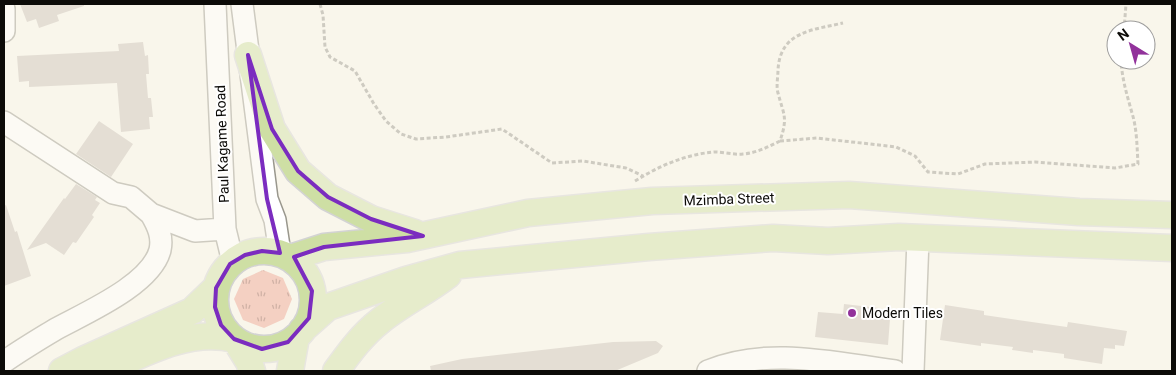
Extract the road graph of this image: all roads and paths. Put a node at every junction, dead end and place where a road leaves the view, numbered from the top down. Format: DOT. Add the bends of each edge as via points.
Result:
graph roads {
  1 [pos="215,4"];
  2 [pos="242,4"];
  3 [pos="320,4"];
  4 [pos="1126,4"];
  5 [pos="4,9"];
  6 [pos="1125,20"];
  7 [pos="843,23"];
  8 [pos="4,32"];
  9 [pos="248,55"];
  10 [pos="1122,70"];
  11 [pos="4,122"];
  12 [pos="780,141"];
  13 [pos="643,176"];
  14 [pos="634,181"];
  15 [pos="151,214"];
  16 [pos="1168,215"];
  17 [pos="226,229"];
  18 [pos="424,236"];
  19 [pos="918,239"];
  20 [pos="1172,248"];
  21 [pos="285,256"];
  22 [pos="460,265"];
  23 [pos="217,283"];
  24 [pos="299,333"];
  25 [pos="235,340"];
  26 [pos="4,362"];
  27 [pos="62,371"];
  28 [pos="105,371"];
  29 [pos="252,371"];
  30 [pos="290,371"];
  31 [pos="336,371"];
  32 [pos="708,371"];
  33 [pos="895,371"];
  34 [pos="913,371"];
  1 -- 17 [label="street, Paul Kagame Road"];
  2 -- 9 [label="street"];
  3 -- 13 [label="path" via="330,57 355,71 378,110 400,134 416,139 502,129 552,163 582,161 626,168"];
  4 -- 6 [label="path"];
  5 -- 8 [label="street"];
  7 -- 12 [label="path" via="800,34 784,46 778,58 777,91 785,126"];
  9 -- 18 [label="main road" via="272,129 298,171 328,197 371,219"];
  9 -- 21 [label="street" via="267,199"];
  10 -- 12 [label="path" via="1133,114 1138,164 1114,168 1035,162 985,164 958,174 928,172 915,156 896,147 817,138"];
  11 -- 15 [label="street" via="113,193 131,197"];
  12 -- 13 [label="path" via="765,149 743,154 716,152 696,155 658,167"];
  13 -- 14 [label="path"];
  15 -- 17 [label="street" via="195,232"];
  15 -- 26 [label="street" via="161,239 160,251 136,282 108,302 57,328"];
  16 -- 18 [label="main road, Mzimba Street" via="840,196 652,201 528,212"];
  17 -- 23 [label="street, Paul Kagame Road" via="232,258"];
  18 -- 21 [label="main road, Mzimba Street" via="324,247"];
  19 -- 20 [label="main road"];
  19 -- 22 [label="main road" via="828,241 773,238"];
  19 -- 34 [label="street"];
  21 -- 23 [label="main road" via="262,251 245,254 230,264"];
  21 -- 24 [label="main road" via="300,267 312,291 311,312"];
  22 -- 24 [label="main road" via="328,307"];
  22 -- 31 [label="main road" via="378,322 355,344"];
  23 -- 25 [label="main road" via="217,316 226,333"];
  23 -- 27 [label="main road" via="192,311"];
  24 -- 25 [label="main road" via="288,342 262,349"];
  24 -- 30 [label="main road"];
  25 -- 28 [label="main road" via="220,336 191,338 151,350"];
  25 -- 29 [label="main road"];
  32 -- 33 [label="street" via="750,359 792,358"];
}
